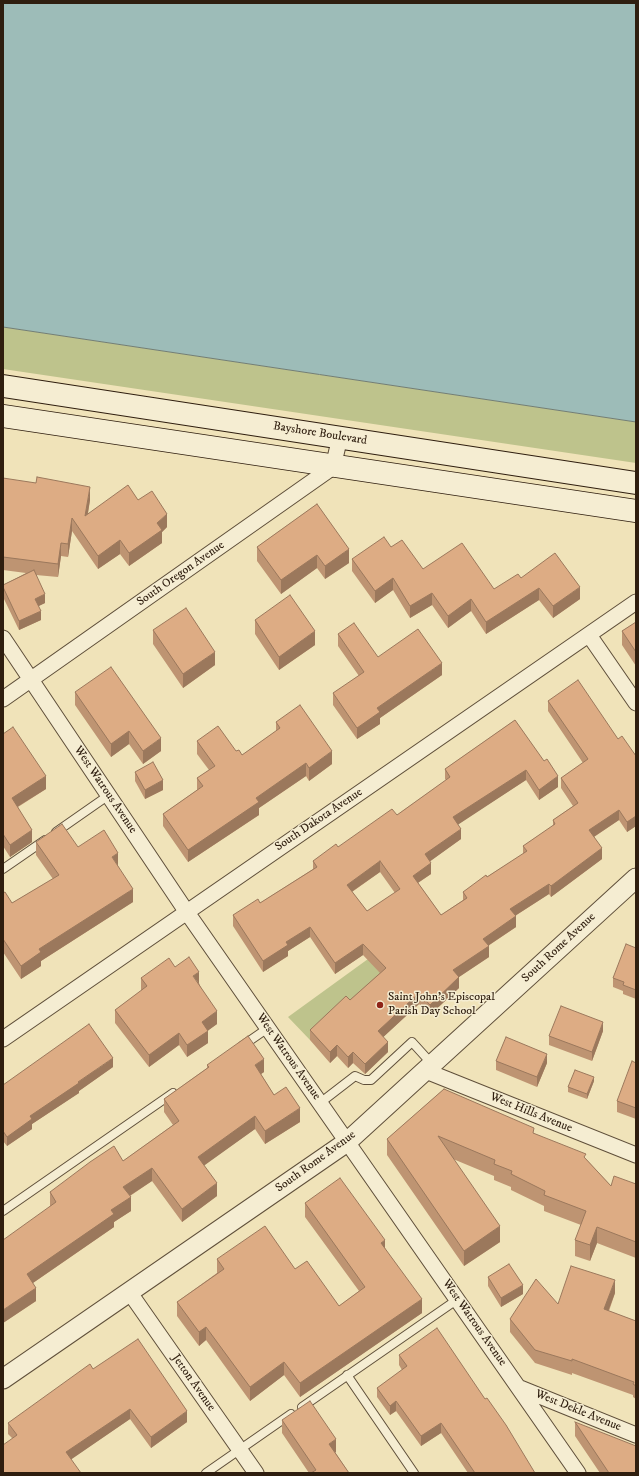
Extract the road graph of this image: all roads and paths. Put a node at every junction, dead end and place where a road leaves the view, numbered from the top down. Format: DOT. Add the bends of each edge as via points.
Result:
graph roads {
  1 [pos="3,386"];
  2 [pos="3,416"];
  3 [pos="340,437"];
  4 [pos="333,467"];
  5 [pos="636,483"];
  6 [pos="636,512"];
  7 [pos="636,602"];
  8 [pos="589,635"];
  9 [pos="3,638"];
  10 [pos="32,680"];
  11 [pos="3,699"];
  12 [pos="636,703"];
  13 [pos="109,795"];
  14 [pos="3,869"];
  15 [pos="636,878"];
  16 [pos="186,911"];
  17 [pos="268,1028"];
  18 [pos="3,1039"];
  19 [pos="235,1050"];
  20 [pos="429,1068"];
  21 [pos="184,1086"];
  22 [pos="320,1103"];
  23 [pos="347,1142"];
  24 [pos="636,1155"];
  25 [pos="3,1211"];
  26 [pos="130,1293"];
  27 [pos="458,1299"];
  28 [pos="347,1375"];
  29 [pos="3,1379"];
  30 [pos="520,1388"];
  31 [pos="636,1434"];
  32 [pos="240,1449"];
  33 [pos="206,1473"];
  34 [pos="256,1473"];
  35 [pos="414,1473"];
  36 [pos="578,1473"];
  1 -- 3 [label="main road, Bayshore Boulevard"];
  2 -- 4 [label="main road"];
  3 -- 4 [label="street"];
  3 -- 5 [label="main road, Bayshore Boulevard"];
  4 -- 6 [label="main road"];
  4 -- 10 [label="street, South Oregon Avenue"];
  7 -- 8 [label="street, South Dakota Avenue"];
  8 -- 12 [label="street"];
  8 -- 16 [label="street, South Dakota Avenue"];
  9 -- 10 [label="street, West Watrous Avenue"];
  10 -- 11 [label="street, South Oregon Avenue"];
  10 -- 13 [label="street, West Watrous Avenue"];
  13 -- 14 [label="lane"];
  13 -- 16 [label="street, West Watrous Avenue"];
  15 -- 20 [label="street, South Rome Avenue"];
  16 -- 17 [label="street, West Watrous Avenue"];
  16 -- 18 [label="street, South Dakota Avenue"];
  17 -- 19 [label="lane"];
  17 -- 22 [label="street, West Watrous Avenue"];
  20 -- 22 [label="lane" via="412,1042 371,1080 355,1076"];
  20 -- 23 [label="street, South Rome Avenue"];
  20 -- 24 [label="street, West Hills Avenue"];
  21 -- 25 [label="lane"];
  22 -- 23 [label="street, West Watrous Avenue"];
  23 -- 26 [label="street, South Rome Avenue"];
  23 -- 27 [label="street, West Watrous Avenue"];
  26 -- 29 [label="street, South Rome Avenue"];
  26 -- 32 [label="street, Jetton Avenue"];
  27 -- 28 [label="lane"];
  27 -- 30 [label="street, West Watrous Avenue"];
  28 -- 32 [label="lane"];
  28 -- 35 [label="lane"];
  30 -- 31 [label="street, West Dekle Avenue"];
  30 -- 36 [label="street, West Watrous Avenue"];
  32 -- 33 [label="lane"];
  32 -- 34 [label="street, Jetton Avenue"];
}
